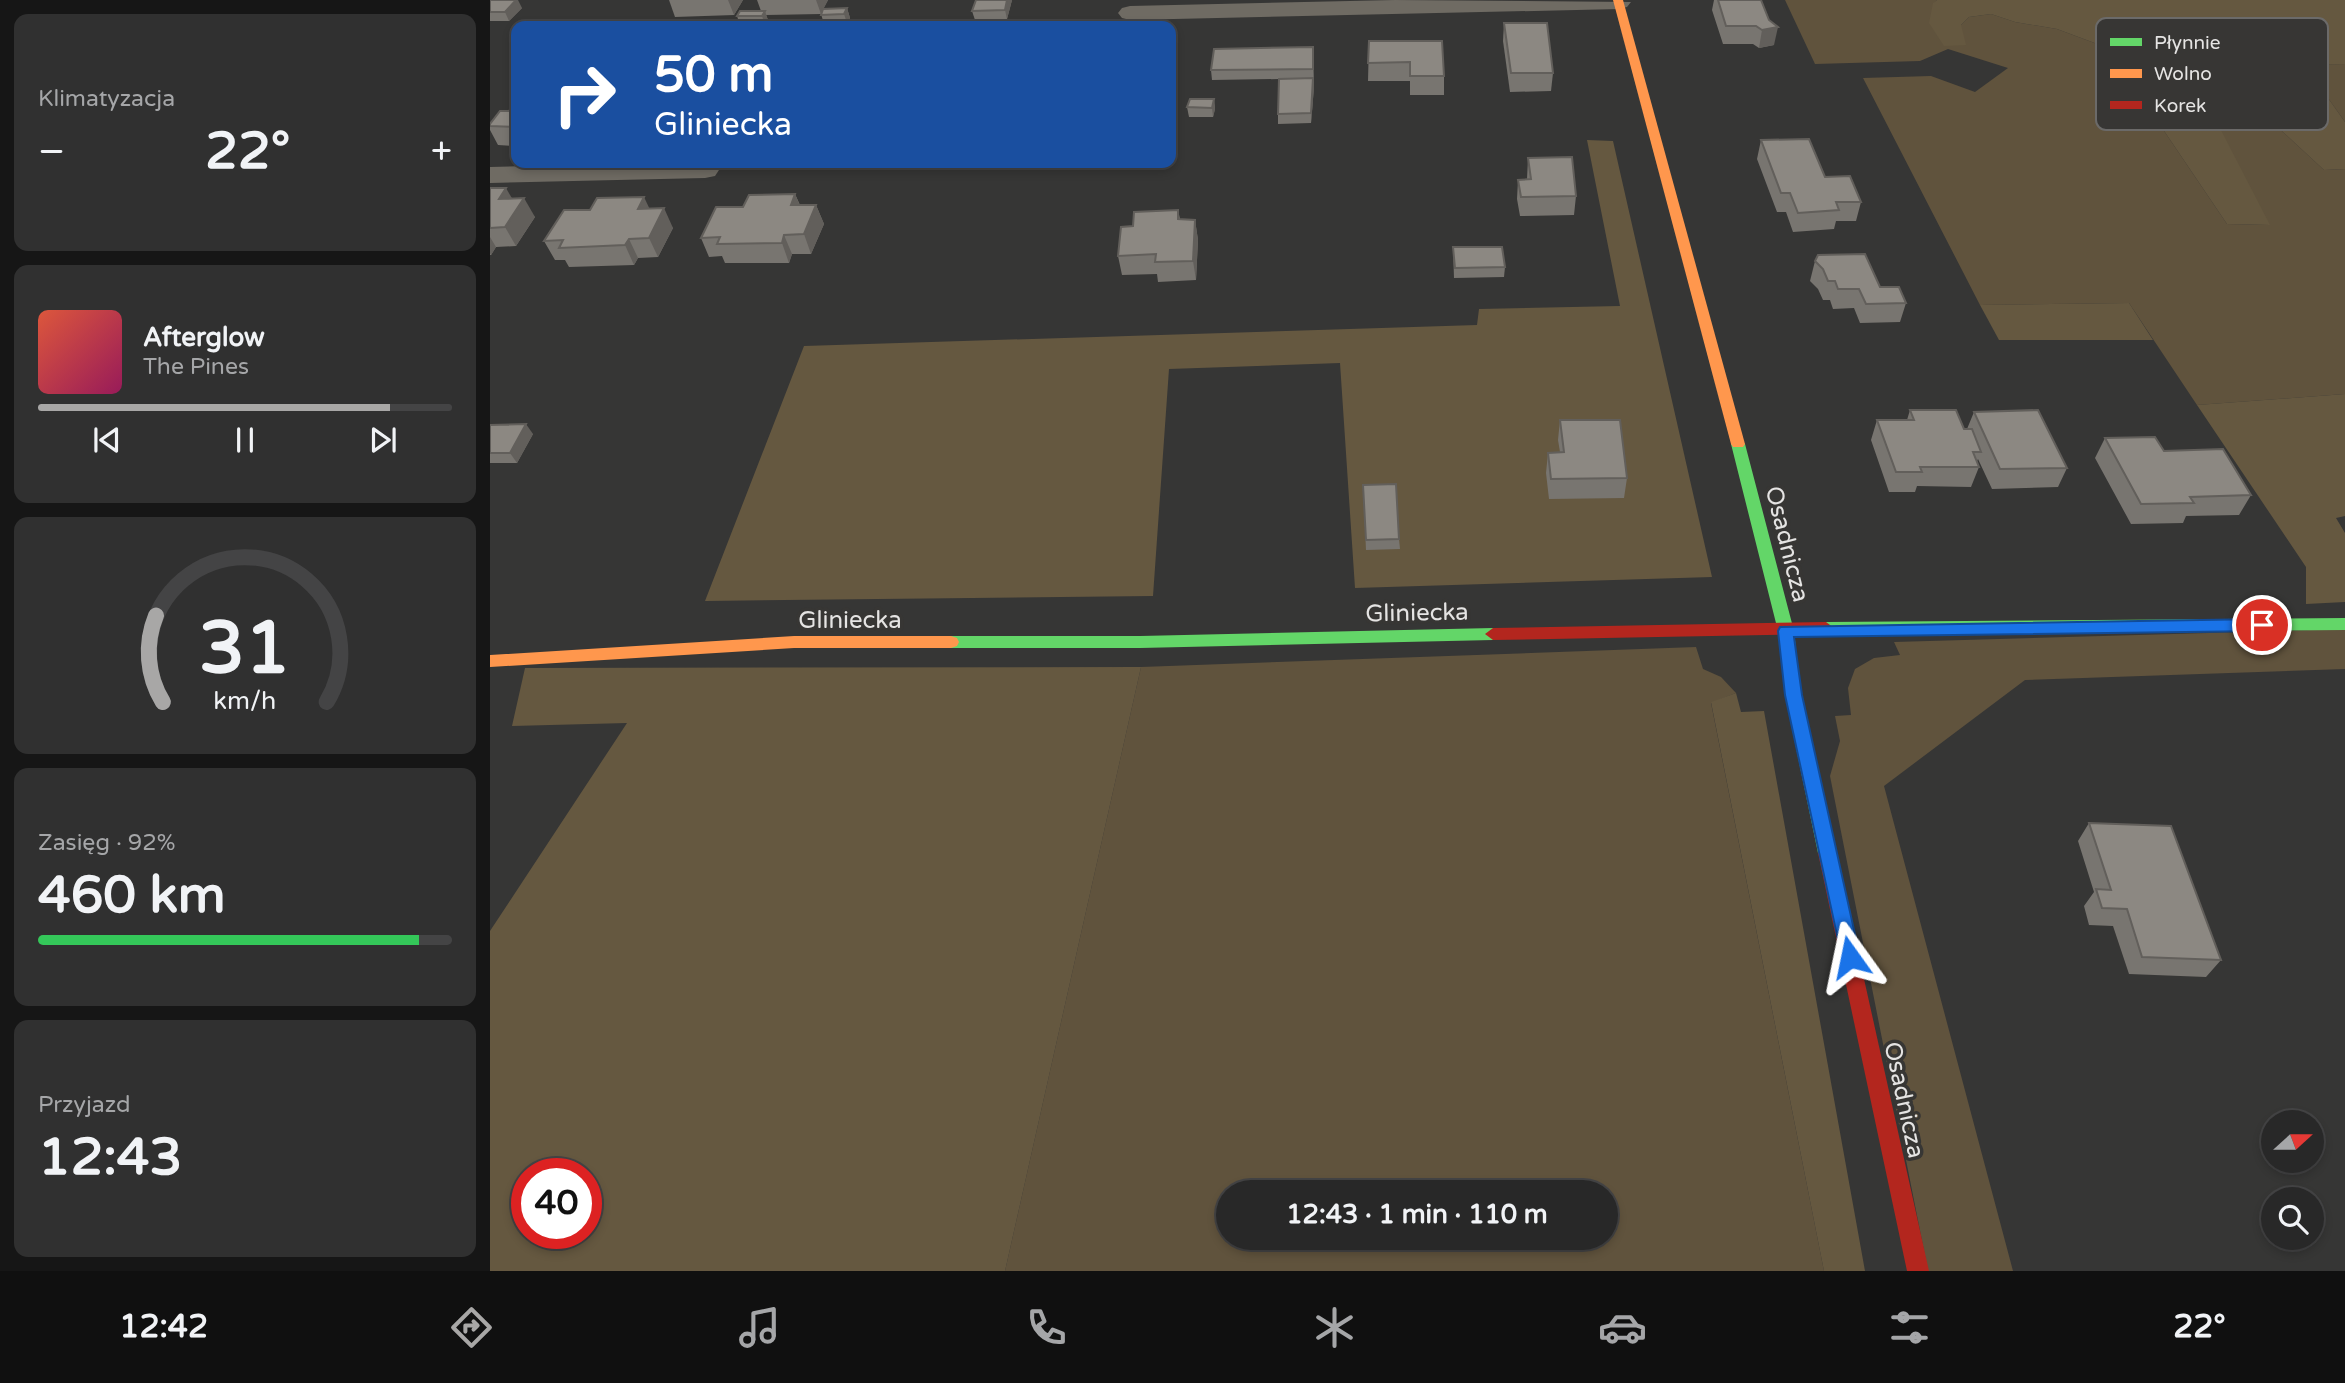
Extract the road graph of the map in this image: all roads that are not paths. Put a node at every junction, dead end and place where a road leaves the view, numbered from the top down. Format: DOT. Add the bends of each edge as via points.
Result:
graph roads {
  1 [pos="1618,1"];
  2 [pos="1130,13"];
  3 [pos="705,170"];
  4 [pos="490,175"];
  5 [pos="2345,624"];
  6 [pos="1786,631"];
  7 [pos="490,661"];
  8 [pos="1918,1271"];
  1 -- 2 [label="street"];
  1 -- 6 [label="street, Osadnicza"];
  3 -- 4 [label="street"];
  5 -- 6 [label="street, Gliniecka"];
  6 -- 7 [label="street, Gliniecka" via="1140,642 794,642"];
  6 -- 8 [label="street, Osadnicza" via="1793,695"];
}
